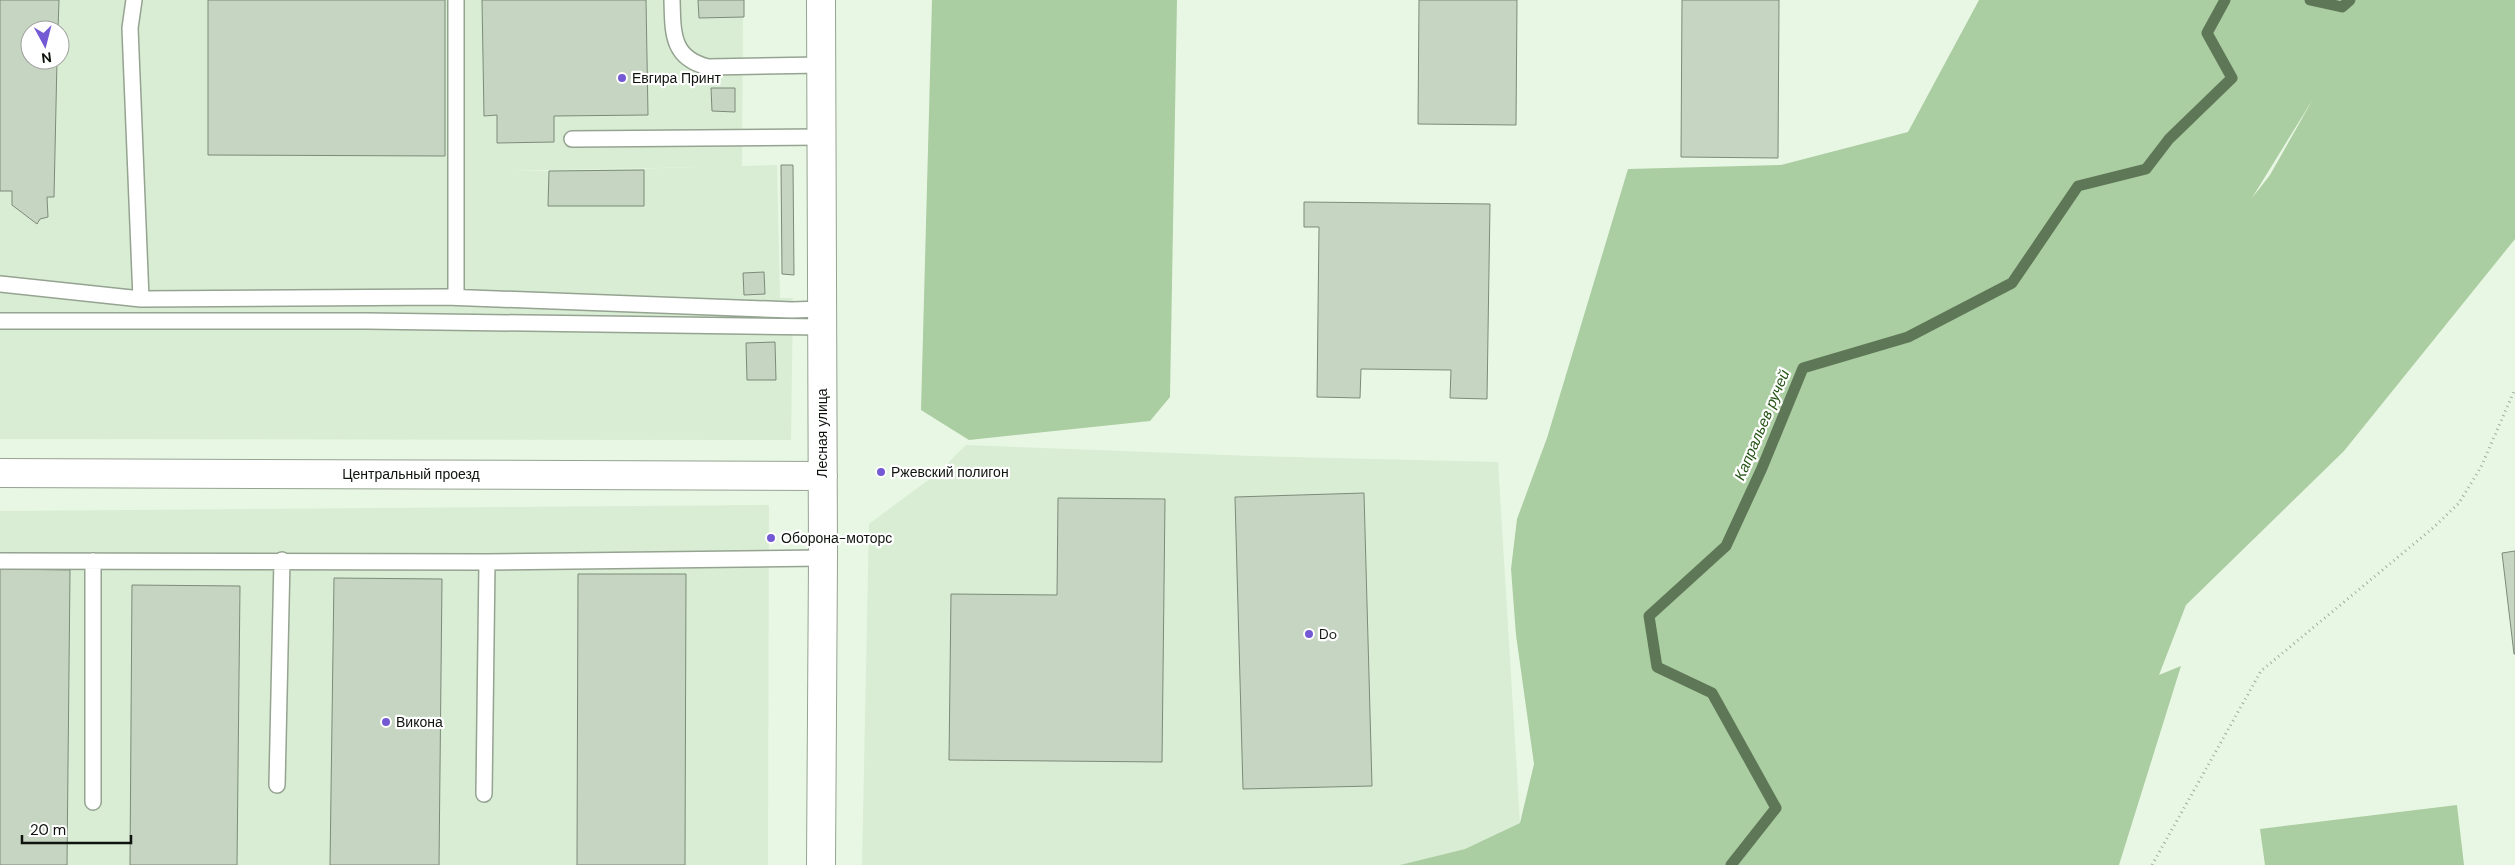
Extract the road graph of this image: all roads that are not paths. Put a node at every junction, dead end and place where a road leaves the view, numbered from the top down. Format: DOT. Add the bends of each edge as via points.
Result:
graph roads {
  1 [pos="134,0"];
  2 [pos="456,0"];
  3 [pos="672,0"];
  4 [pos="820,0"];
  5 [pos="821,65"];
  6 [pos="822,137"];
  7 [pos="572,139"];
  8 [pos="0,284"];
  9 [pos="456,298"];
  10 [pos="141,299"];
  11 [pos="822,318"];
  12 [pos="0,321"];
  13 [pos="0,473"];
  14 [pos="823,476"];
  15 [pos="823,558"];
  16 [pos="282,560"];
  17 [pos="0,561"];
  18 [pos="94,561"];
  19 [pos="487,562"];
  20 [pos="277,786"];
  21 [pos="484,794"];
  22 [pos="93,802"];
  23 [pos="821,865"];
  1 -- 10 [label="lane" via="130,28"];
  2 -- 9 [label="lane"];
  3 -- 5 [label="lane" via="678,48 693,63 708,67"];
  4 -- 5 [label="street, Лесная улица"];
  5 -- 6 [label="street, Лесная улица"];
  6 -- 7 [label="lane"];
  6 -- 11 [label="street, Лесная улица"];
  8 -- 10 [label="lane"];
  9 -- 10 [label="lane"];
  9 -- 11 [label="lane" via="792,310"];
  11 -- 12 [label="lane"];
  11 -- 14 [label="street, Лесная улица"];
  13 -- 14 [label="street, Центральный проезд"];
  14 -- 15 [label="street, Лесная улица"];
  15 -- 19 [label="lane"];
  15 -- 23 [label="street, Лесная улица"];
  16 -- 18 [label="lane"];
  16 -- 19 [label="lane"];
  16 -- 20 [label="lane"];
  17 -- 18 [label="lane"];
  18 -- 22 [label="lane"];
  19 -- 21 [label="lane"];
}
